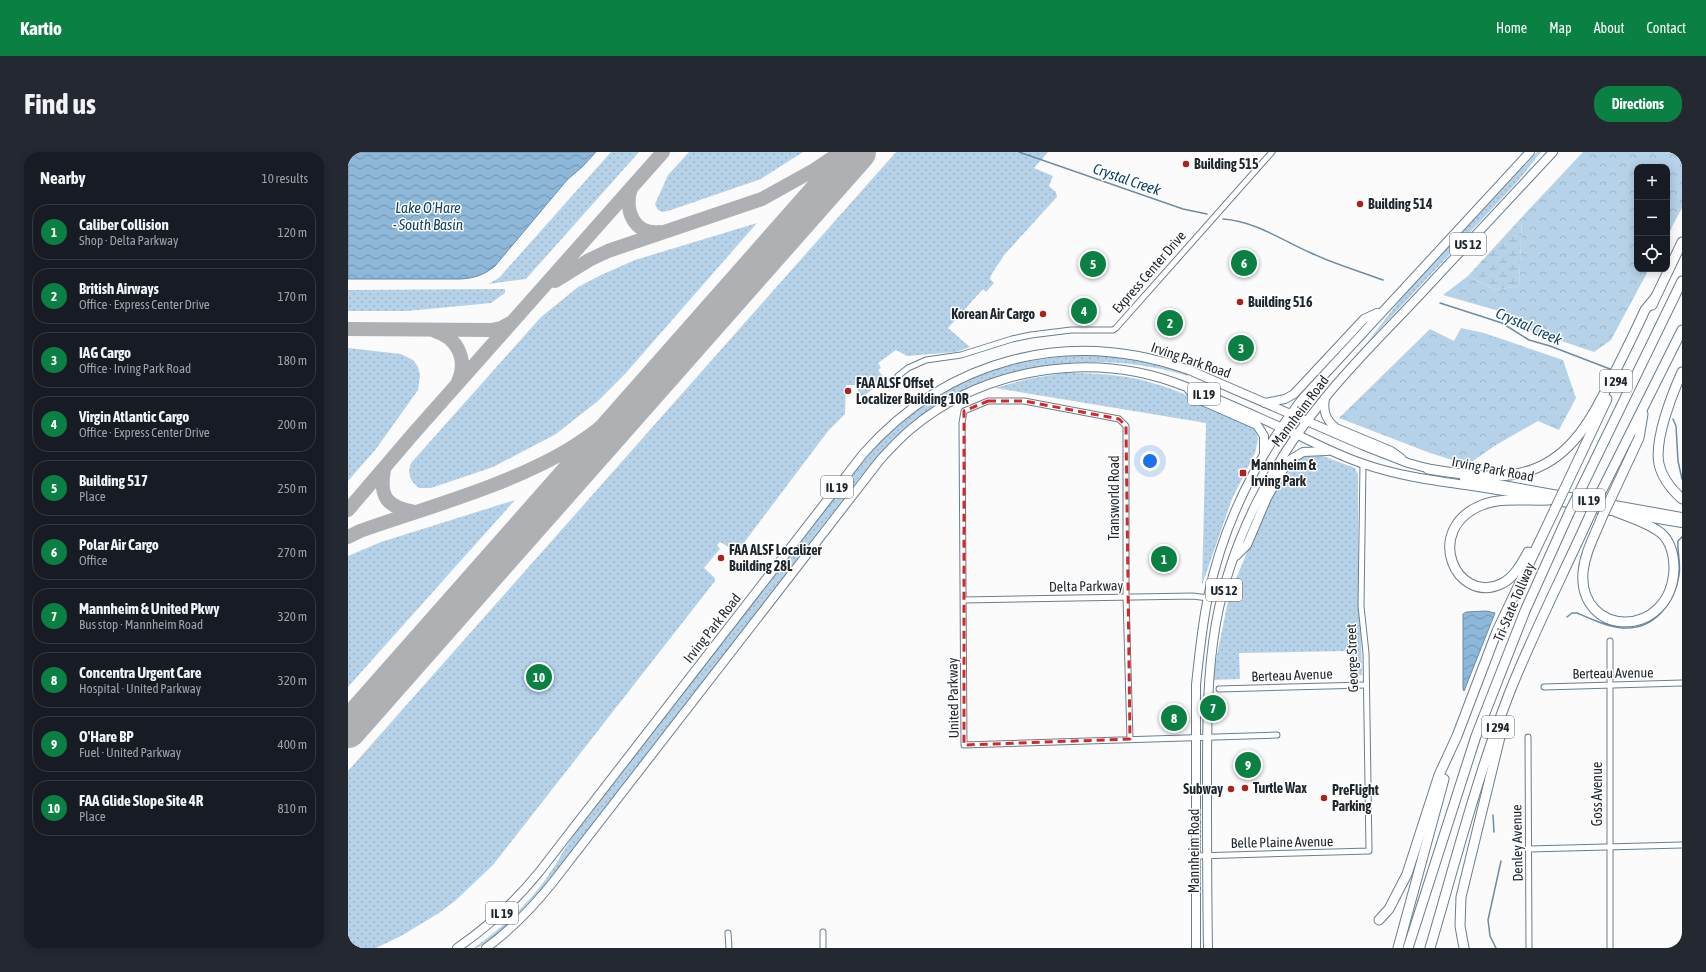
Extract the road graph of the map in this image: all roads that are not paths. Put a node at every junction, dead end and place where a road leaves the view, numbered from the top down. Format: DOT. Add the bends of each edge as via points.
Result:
graph roads {
  1 [pos="1272,152"];
  2 [pos="1530,152"];
  3 [pos="1553,152"];
  4 [pos="1682,242"];
  5 [pos="1682,282"];
  6 [pos="1654,299"];
  7 [pos="1383,310"];
  8 [pos="1682,330"];
  9 [pos="1682,372"];
  10 [pos="898,376"];
  11 [pos="1184,386"];
  12 [pos="1325,397"];
  13 [pos="1266,403"];
  14 [pos="1645,403"];
  15 [pos="964,411"];
  16 [pos="1290,414"];
  17 [pos="1307,421"];
  18 [pos="1280,428"];
  19 [pos="1297,435"];
  20 [pos="1331,451"];
  21 [pos="1264,453"];
  22 [pos="1408,463"];
  23 [pos="1363,464"];
  24 [pos="1428,469"];
  25 [pos="1682,499"];
  26 [pos="1552,506"];
  27 [pos="1614,512"];
  28 [pos="1682,517"];
  29 [pos="1682,523"];
  30 [pos="1233,559"];
  31 [pos="1126,597"];
  32 [pos="1208,598"];
  33 [pos="964,600"];
  34 [pos="1610,641"];
  35 [pos="1682,684"];
  36 [pos="1366,685"];
  37 [pos="1609,685"];
  38 [pos="1544,687"];
  39 [pos="1220,689"];
  40 [pos="1510,694"];
  41 [pos="1278,735"];
  42 [pos="1457,736"];
  43 [pos="1195,737"];
  44 [pos="1207,737"];
  45 [pos="1528,737"];
  46 [pos="1130,739"];
  47 [pos="1682,845"];
  48 [pos="1609,847"];
  49 [pos="1529,849"];
  50 [pos="1369,851"];
  51 [pos="1207,855"];
  52 [pos="1196,856"];
  53 [pos="1379,920"];
  54 [pos="823,932"];
  55 [pos="728,933"];
  56 [pos="457,948"];
  57 [pos="486,948"];
  58 [pos="728,948"];
  59 [pos="823,948"];
  60 [pos="1196,948"];
  61 [pos="1208,948"];
  62 [pos="1398,948"];
  63 [pos="1408,948"];
  64 [pos="1430,948"];
  65 [pos="1464,948"];
  66 [pos="1529,948"];
  67 [pos="1610,948"];
  1 -- 10 [label="street, Express Center Drive" via="1113,330 1071,330 1018,337 961,355 926,360"];
  2 -- 7 [label="main road, Mannheim Road / US 12"];
  3 -- 12 [label="main road, Mannheim Road / US 12"];
  4 -- 6 [label="highway, I 294"];
  5 -- 63 [label="highway, Tri-State Tollway / I 294, bridge" via="1579,493 1525,611 1476,736"];
  6 -- 24 [label="highway" via="1585,428 1564,452 1534,470 1510,475 1481,475"];
  6 -- 26 [label="highway, I 294, bridge" via="1577,462"];
  7 -- 13 [label="main road" via="1364,320 1294,394 1285,399"];
  7 -- 16 [label="main road, Mannheim Road / US 12"];
  8 -- 14 [label="highway, I 294"];
  9 -- 25 [label="highway" via="1672,395 1660,437 1659,452 1663,474"];
  11 -- 18 [label="main road, Irving Park Road / IL 19"];
  11 -- 21 [label="main road" via="1198,399 1257,425 1264,436"];
  11 -- 57 [label="main road, Irving Park Road / IL 19" via="1147,374 1104,367 1037,372 1012,377 973,392 932,414 911,429 866,476 538,900 511,929"];
  12 -- 17 [label="main road, Mannheim Road / US 12"];
  12 -- 22 [label="main road" via="1324,412 1336,428 1391,450"];
  13 -- 16 [label="main road, Irving Park Road / IL 19"];
  13 -- 56 [label="main road, Irving Park Road / IL 19" via="1168,362 1099,351 1060,351 1014,359 966,376 929,395 888,427 863,454 520,895 493,921"];
  14 -- 27 [label="highway, bridge" via="1639,438 1584,563 1583,580 1591,604 1610,619 1625,622 1645,618 1659,608 1669,591 1674,570 1671,548 1656,529"];
  14 -- 40 [label="highway, I 294, bridge" via="1545,610"];
  15 -- 31 [label="street, Transworld Road" via="988,401 1024,401 1119,419 1126,426"];
  15 -- 33 [label="street, United Parkway"];
  16 -- 17 [label="main road, Irving Park Road / IL 19"];
  16 -- 18 [label="main road, Mannheim Road / US 12"];
  17 -- 19 [label="main road, Mannheim Road / US 12"];
  17 -- 22 [label="main road, Irving Park Road / IL 19"];
  18 -- 19 [label="main road, Irving Park Road / IL 19"];
  18 -- 21 [label="main road, Mannheim Road / US 12"];
  19 -- 20 [label="main road, Irving Park Road / IL 19"];
  19 -- 30 [label="main road, Mannheim Road / US 12" via="1264,487"];
  20 -- 23 [label="main road, Irving Park Road / IL 19"];
  20 -- 30 [label="main road" via="1303,452 1288,461 1267,498 1247,545"];
  21 -- 32 [label="main road, Mannheim Road / US 12" via="1229,526 1218,555"];
  22 -- 24 [label="main road, Irving Park Road / IL 19"];
  23 -- 26 [label="main road, Irving Park Road / IL 19"];
  23 -- 36 [label="street, George Street" via="1361,606 1366,641"];
  24 -- 28 [label="main road, Irving Park Road / IL 19" via="1464,478"];
  26 -- 26 [label="highway" via="1524,559 1514,574 1501,584 1475,586 1456,570 1452,562 1450,540 1452,532 1465,515 1489,502"];
  26 -- 27 [label="main road, Irving Park Road / IL 19"];
  26 -- 42 [label="highway, I 294" via="1497,631"];
  27 -- 29 [label="main road, Irving Park Road / IL 19"];
  30 -- 44 [label="main road, Mannheim Road / US 12" via="1212,645 1207,690"];
  31 -- 32 [label="street, Delta Parkway"];
  31 -- 33 [label="street, Delta Parkway"];
  31 -- 46 [label="street, Transworld Road"];
  32 -- 43 [label="main road, Mannheim Road / US 12" via="1200,642"];
  33 -- 46 [label="street, United Parkway" via="964,745"];
  34 -- 37 [label="street, Goss Avenue"];
  35 -- 37 [label="street, Berteau Avenue"];
  36 -- 39 [label="street, Berteau Avenue"];
  36 -- 50 [label="street, George Street"];
  37 -- 38 [label="street, Berteau Avenue"];
  37 -- 48 [label="street, Goss Avenue"];
  40 -- 64 [label="highway, I 294" via="1482,769"];
  40 -- 65 [label="highway" via="1461,897 1460,926"];
  41 -- 44 [label="street, United Parkway"];
  42 -- 53 [label="highway" via="1439,775 1407,874 1389,909"];
  42 -- 62 [label="highway, I 294"];
  43 -- 44 [label="street, United Parkway"];
  43 -- 46 [label="street, United Parkway"];
  43 -- 52 [label="main road, Mannheim Road / US 12"];
  44 -- 51 [label="main road, Mannheim Road / US 12"];
  45 -- 49 [label="street, Denley Avenue"];
  47 -- 48 [label="street"];
  48 -- 49 [label="street"];
  48 -- 67 [label="street, Goss Avenue"];
  49 -- 66 [label="street, Denley Avenue"];
  50 -- 51 [label="street, Belle Plaine Avenue"];
  51 -- 52 [label="street, Belle Plaine Avenue"];
  51 -- 61 [label="main road, Mannheim Road / US 12"];
  52 -- 60 [label="main road, Mannheim Road / US 12"];
  54 -- 59 [label="street"];
  55 -- 58 [label="street"];
}
